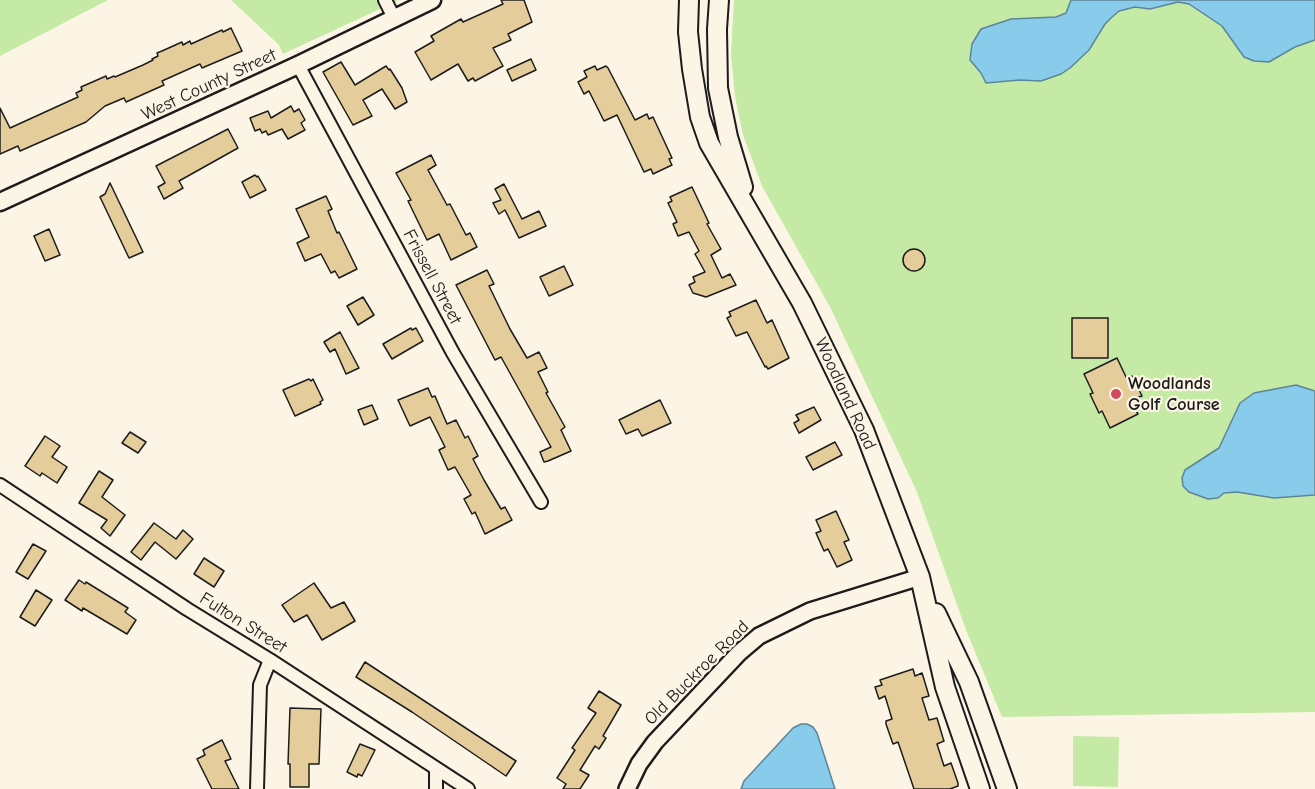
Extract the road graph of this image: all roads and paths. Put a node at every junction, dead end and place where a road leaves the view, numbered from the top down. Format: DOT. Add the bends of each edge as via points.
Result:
graph roads {
  1 [pos="385,0"];
  2 [pos="432,0"];
  3 [pos="689,0"];
  4 [pos="719,0"];
  5 [pos="394,18"];
  6 [pos="298,65"];
  7 [pos="0,202"];
  8 [pos="753,218"];
  9 [pos="0,485"];
  10 [pos="542,502"];
  11 [pos="920,577"];
  12 [pos="270,660"];
  13 [pos="436,768"];
  14 [pos="257,789"];
  15 [pos="436,789"];
  16 [pos="468,789"];
  17 [pos="627,789"];
  18 [pos="980,789"];
  19 [pos="1007,789"];
  1 -- 5 [label="street"];
  2 -- 5 [label="main road, West County Street"];
  3 -- 8 [label="main road, Woodland Road" via="688,40 700,117 708,143"];
  4 -- 8 [label="main road, Woodland Road" via="718,88 728,137"];
  5 -- 6 [label="main road, West County Street"];
  6 -- 7 [label="main road, West County Street"];
  6 -- 10 [label="street, Frissell Street" via="451,350"];
  8 -- 11 [label="main road, Woodland Road" via="802,303 864,430"];
  9 -- 12 [label="street, Fulton Street"];
  11 -- 17 [label="street, Old Buckroe Road" via="810,611 759,636 655,742"];
  11 -- 18 [label="main road, Woodland Road" via="945,687"];
  11 -- 19 [label="main road, Woodland Road" via="969,682"];
  12 -- 13 [label="street, Fulton Street"];
  12 -- 14 [label="street" via="260,685"];
  13 -- 15 [label="street"];
  13 -- 16 [label="street, Fulton Street"];
}
